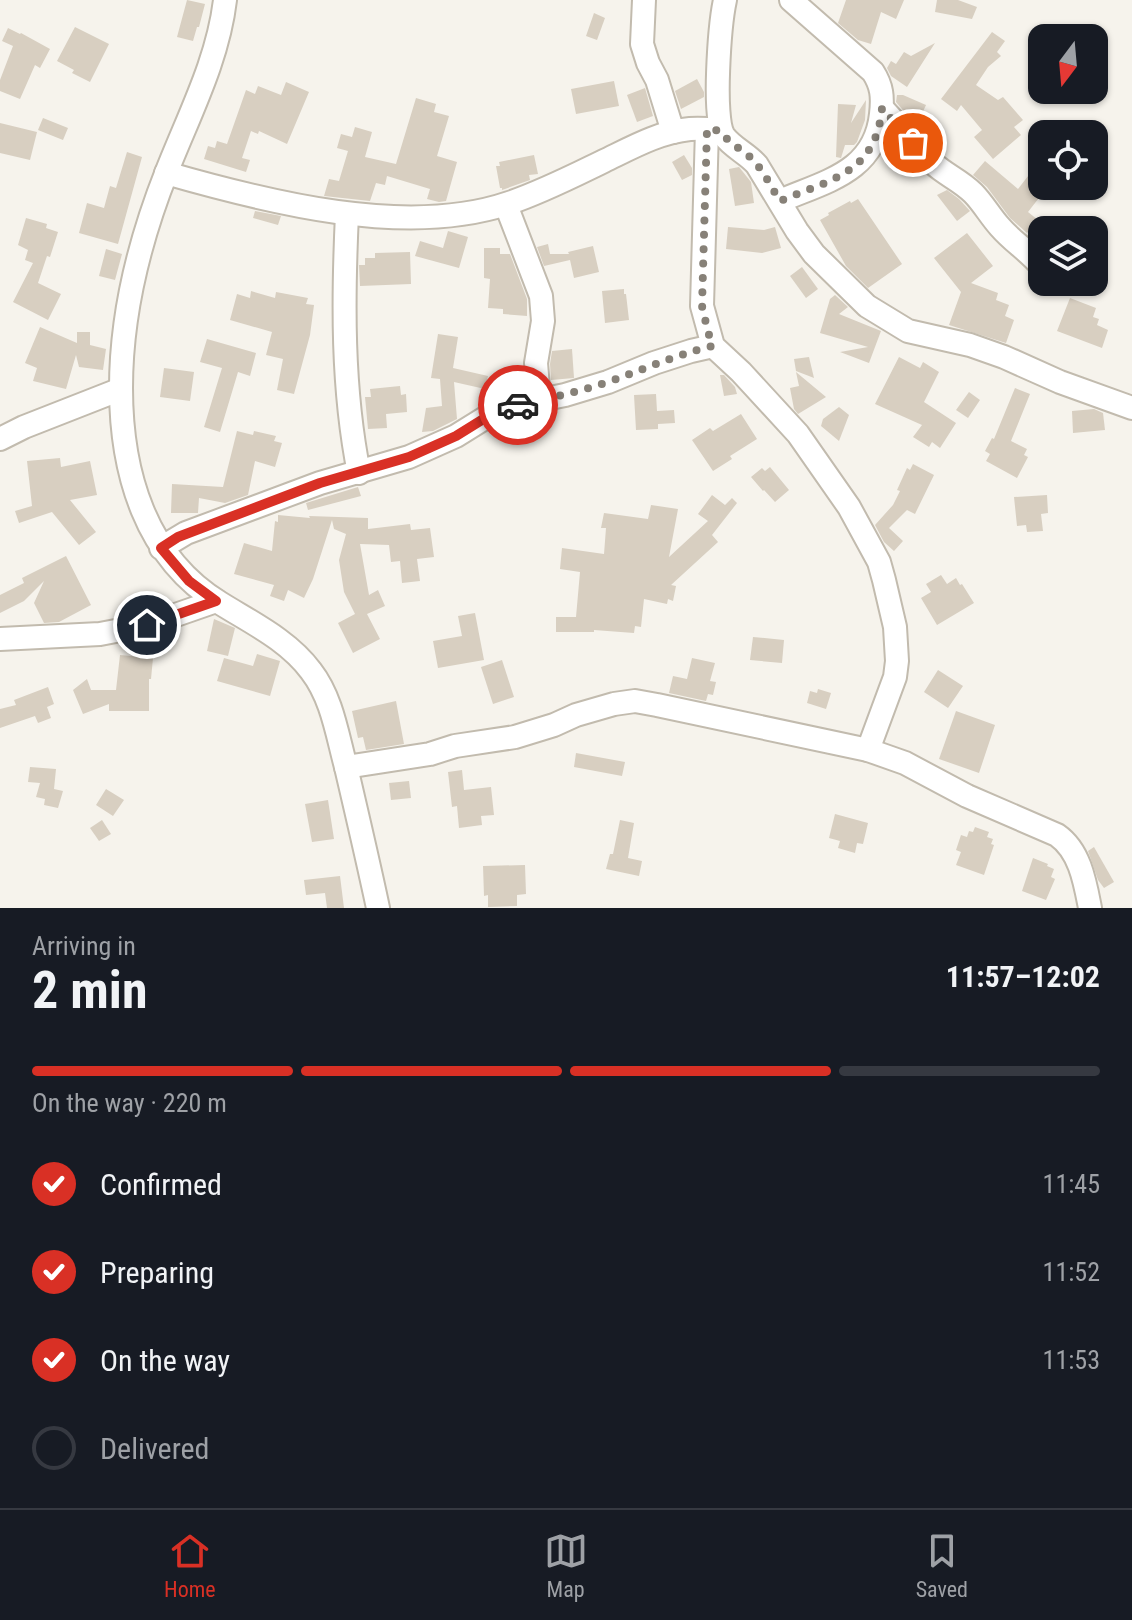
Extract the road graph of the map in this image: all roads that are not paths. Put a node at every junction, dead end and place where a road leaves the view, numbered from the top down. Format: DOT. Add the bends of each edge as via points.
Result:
graph roads {
  1 [pos="225,0"];
  2 [pos="644,0"];
  3 [pos="725,0"];
  4 [pos="791,0"];
  5 [pos="882,108"];
  6 [pos="714,130"];
  7 [pos="673,132"];
  8 [pos="166,173"];
  9 [pos="780,201"];
  10 [pos="506,205"];
  11 [pos="347,214"];
  12 [pos="1028,251"];
  13 [pos="713,346"];
  14 [pos="121,389"];
  15 [pos="539,400"];
  16 [pos="1132,408"];
  17 [pos="0,439"];
  18 [pos="359,473"];
  19 [pos="161,548"];
  20 [pos="216,601"];
  21 [pos="0,639"];
  22 [pos="868,750"];
  23 [pos="346,767"];
  24 [pos="378,908"];
  25 [pos="1090,908"];
  1 -- 8 [label="street" via="213,56"];
  2 -- 7 [label="street" via="642,44"];
  3 -- 6 [label="street"];
  4 -- 5 [label="street" via="873,72 880,83"];
  5 -- 9 [label="street" via="872,146 861,161"];
  5 -- 12 [label="street" via="933,164 971,190 997,224"];
  6 -- 7 [label="street"];
  6 -- 9 [label="street" via="751,158"];
  6 -- 13 [label="street" via="702,306"];
  7 -- 10 [label="street"];
  8 -- 11 [label="street" via="227,191"];
  8 -- 14 [label="street" via="130,296"];
  9 -- 16 [label="street" via="831,272 894,323 981,349"];
  10 -- 11 [label="street" via="458,215"];
  10 -- 15 [label="street" via="541,296"];
  11 -- 18 [label="street" via="345,358"];
  13 -- 15 [label="street"];
  13 -- 22 [label="street" via="798,434 849,507 879,562 895,627 897,661"];
  14 -- 17 [label="street"];
  14 -- 19 [label="street" via="135,489"];
  15 -- 18 [label="street" via="500,411 409,457"];
  18 -- 19 [label="street" via="203,526"];
  19 -- 20 [label="street" via="189,581"];
  20 -- 21 [label="street" via="147,625 100,634"];
  20 -- 23 [label="street" via="282,641 311,670 331,709"];
  22 -- 23 [label="street" via="635,701 515,737"];
  22 -- 25 [label="street" via="1067,842"];
  23 -- 24 [label="street"];
}
